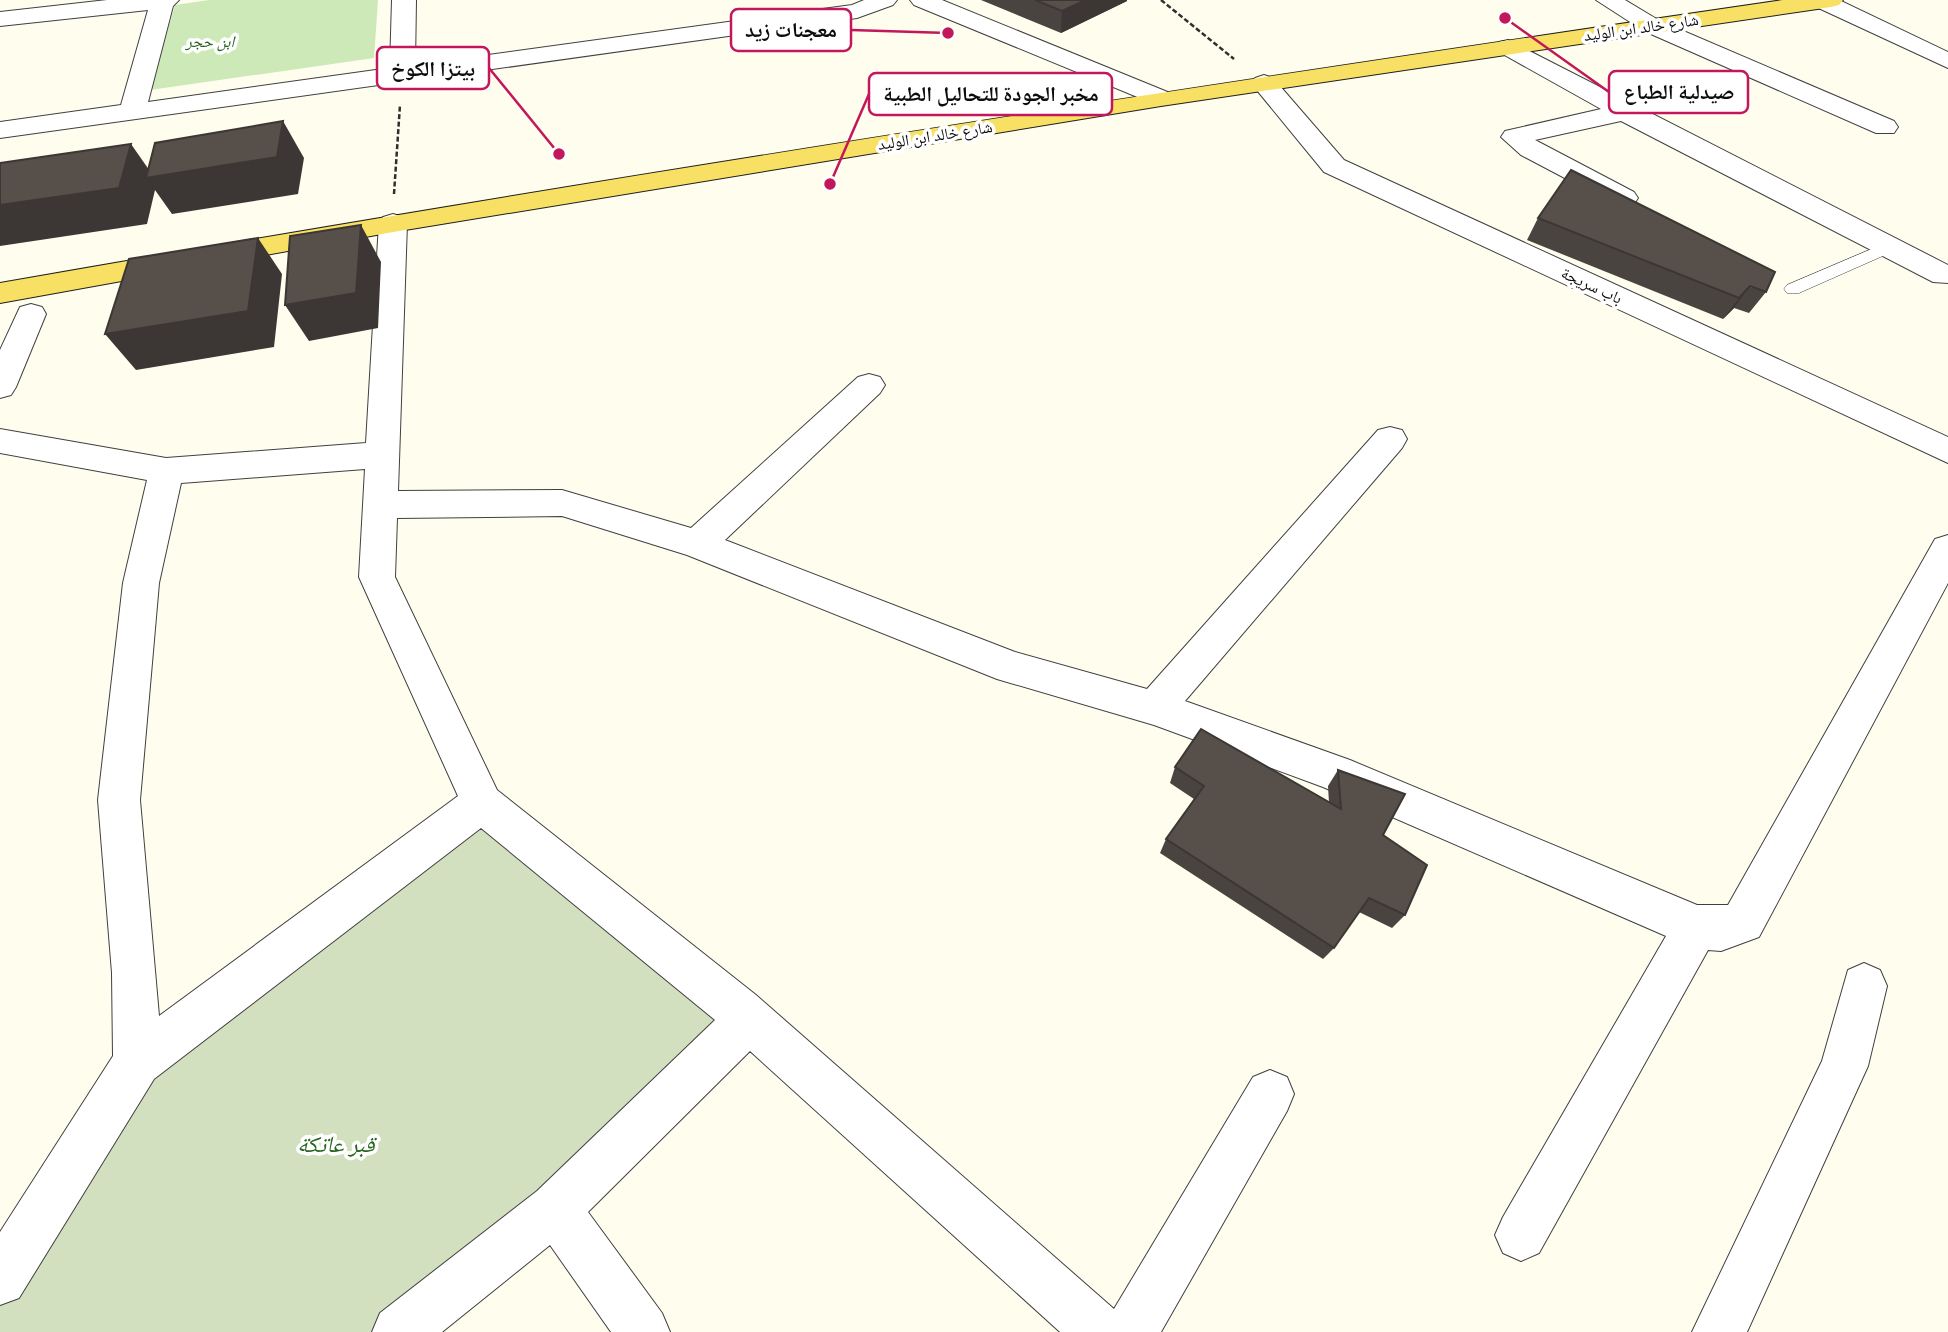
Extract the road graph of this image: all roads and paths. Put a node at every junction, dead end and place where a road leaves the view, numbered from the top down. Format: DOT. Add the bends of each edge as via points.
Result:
graph roads {
  1 [pos="167,0"];
  2 [pos="404,0"];
  3 [pos="885,0"];
  4 [pos="922,0"];
  5 [pos="1161,0"];
  6 [pos="1608,0"];
  7 [pos="1824,0"];
  8 [pos="162,1"];
  9 [pos="0,19"];
  10 [pos="1652,26"];
  11 [pos="1508,47"];
  12 [pos="1948,61"];
  13 [pos="402,75"];
  14 [pos="1264,83"];
  15 [pos="1161,98"];
  16 [pos="132,112"];
  17 [pos="1624,112"];
  18 [pos="1885,127"];
  19 [pos="0,130"];
  20 [pos="1647,210"];
  21 [pos="393,223"];
  22 [pos="1888,247"];
  23 [pos="1943,275"];
  24 [pos="57,284"];
  25 [pos="1793,289"];
  26 [pos="0,293"];
  27 [pos="31,314"];
  28 [pos="0,332"];
  29 [pos="869,385"];
  30 [pos="0,387"];
  31 [pos="1390,439"];
  32 [pos="0,441"];
  33 [pos="1948,451"];
  34 [pos="380,455"];
  35 [pos="166,471"];
  36 [pos="381,505"];
  37 [pos="697,544"];
  38 [pos="1948,549"];
  39 [pos="1155,708"];
  40 [pos="482,803"];
  41 [pos="1696,927"];
  42 [pos="1864,986"];
  43 [pos="749,1019"];
  44 [pos="137,1062"];
  45 [pos="1270,1094"];
  46 [pos="555,1209"];
  47 [pos="1521,1235"];
  48 [pos="0,1279"];
  49 [pos="399,1332"];
  50 [pos="643,1332"];
  51 [pos="1100,1332"];
  52 [pos="1130,1332"];
  53 [pos="1719,1332"];
  1 -- 8 [label="street"];
  2 -- 13 [label="street"];
  3 -- 13 [label="street" via="857,11"];
  4 -- 15 [label="street"];
  5 -- 14 [label="path"];
  6 -- 10 [label="street"];
  7 -- 10 [label="main road, شارع خالد ابن الوليد"];
  7 -- 12 [label="street"];
  8 -- 9 [label="street"];
  8 -- 16 [label="street"];
  10 -- 11 [label="main road, شارع خالد ابن الوليد"];
  10 -- 18 [label="street"];
  11 -- 14 [label="main road, شارع خالد ابن الوليد"];
  11 -- 17 [label="street"];
  13 -- 16 [label="street"];
  13 -- 21 [label="path"];
  14 -- 15 [label="main road, شارع خالد ابن الوليد"];
  14 -- 33 [label="street, باب سريجة" via="1334,166"];
  15 -- 21 [label="main road, شارع خالد ابن الوليد"];
  16 -- 19 [label="street"];
  17 -- 20 [label="street" via="1514,137"];
  17 -- 22 [label="street"];
  21 -- 24 [label="main road, شارع خالد ابن الوليد"];
  21 -- 34 [label="street"];
  22 -- 23 [label="street"];
  22 -- 25 [label="lane"];
  24 -- 26 [label="main road, شارع خالد ابن الوليد"];
  24 -- 27 [label="street"];
  27 -- 28 [label="street"];
  27 -- 30 [label="street"];
  29 -- 37 [label="street"];
  31 -- 39 [label="street"];
  32 -- 35 [label="street"];
  34 -- 35 [label="street"];
  34 -- 36 [label="street"];
  35 -- 44 [label="street" via="142,583 119,800 135,973"];
  36 -- 37 [label="street" via="562,503"];
  36 -- 40 [label="street" via="377,577"];
  37 -- 39 [label="street" via="1011,667"];
  38 -- 41 [label="street" via="1743,922 1721,929"];
  39 -- 41 [label="street" via="1336,773"];
  40 -- 43 [label="street"];
  40 -- 44 [label="street"];
  41 -- 47 [label="street"];
  42 -- 53 [label="street" via="1844,1066"];
  43 -- 46 [label="street"];
  43 -- 51 [label="street"];
  44 -- 48 [label="street"];
  45 -- 52 [label="street"];
  46 -- 49 [label="street"];
  46 -- 50 [label="street"];
}
